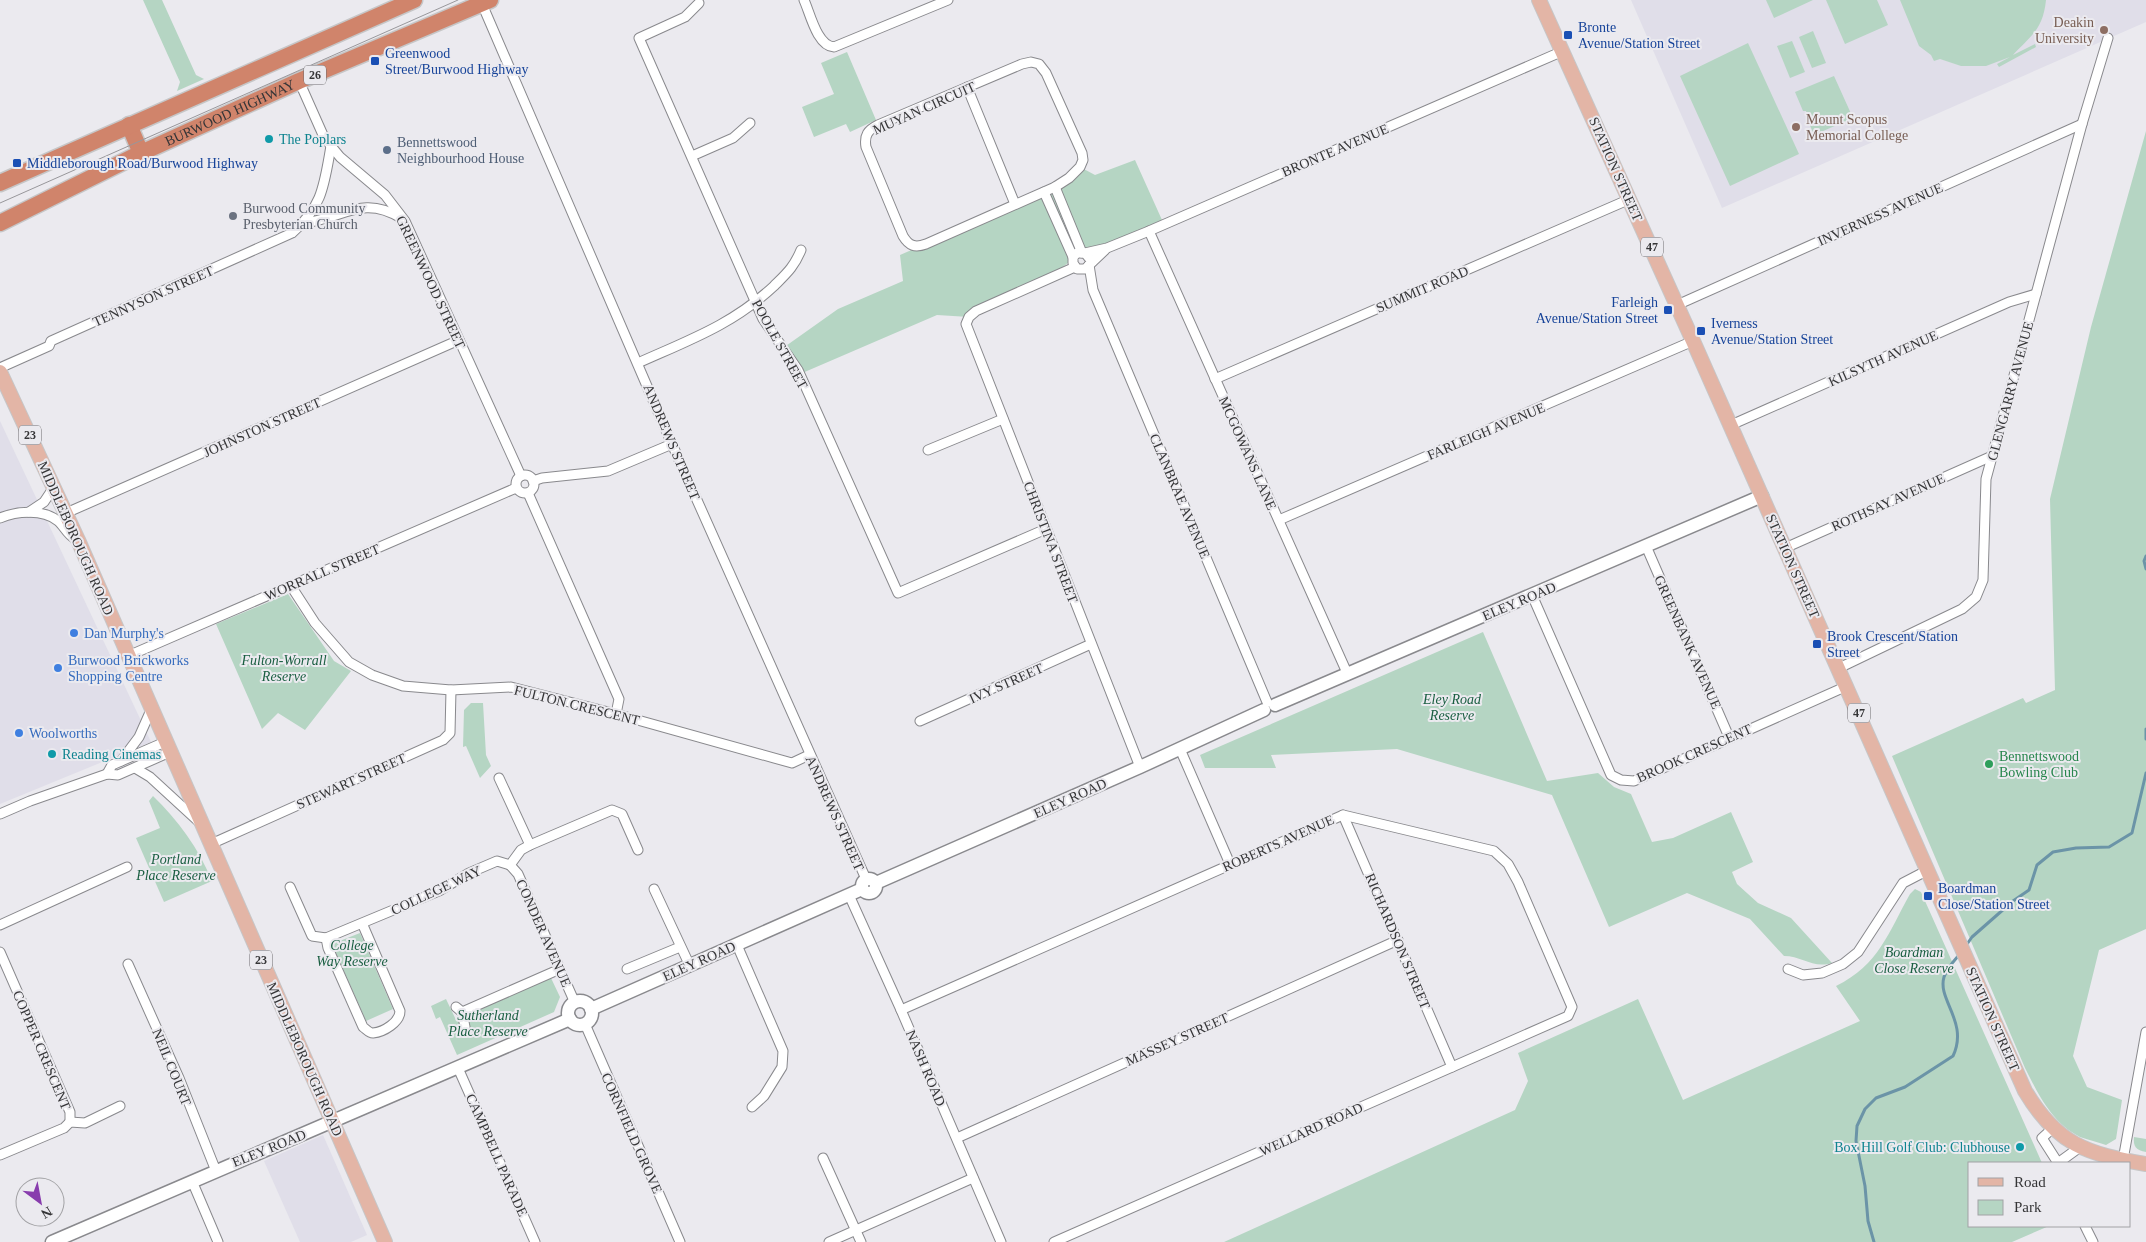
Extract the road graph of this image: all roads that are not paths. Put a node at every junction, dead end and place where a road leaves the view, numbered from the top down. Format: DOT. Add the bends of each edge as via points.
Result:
graph roads {
  1 [pos="414,0"];
  2 [pos="804,0"];
  3 [pos="948,0"];
  4 [pos="1539,0"];
  5 [pos="486,2"];
  6 [pos="699,3"];
  7 [pos="2108,38"];
  8 [pos="1563,51"];
  9 [pos="299,81"];
  10 [pos="967,88"];
  11 [pos="750,123"];
  12 [pos="2082,124"];
  13 [pos="129,125"];
  14 [pos="331,146"];
  15 [pos="140,152"];
  16 [pos="692,156"];
  17 [pos="0,182"];
  18 [pos="1055,187"];
  19 [pos="1044,192"];
  20 [pos="1630,199"];
  21 [pos="1015,204"];
  22 [pos="405,221"];
  23 [pos="0,223"];
  24 [pos="303,224"];
  25 [pos="1148,231"];
  26 [pos="1107,248"];
  27 [pos="801,250"];
  28 [pos="1084,253"];
  29 [pos="1074,263"];
  30 [pos="1089,264"];
  31 [pos="1093,290"];
  32 [pos="2036,294"];
  33 [pos="756,302"];
  34 [pos="1677,305"];
  35 [pos="459,340"];
  36 [pos="1693,341"];
  37 [pos="638,363"];
  38 [pos="2,370"];
  39 [pos="1215,379"];
  40 [pos="1003,419"];
  41 [pos="1731,425"];
  42 [pos="672,444"];
  43 [pos="928,450"];
  44 [pos="1992,456"];
  45 [pos="521,476"];
  46 [pos="533,481"];
  47 [pos="54,487"];
  48 [pos="516,488"];
  49 [pos="528,493"];
  50 [pos="1762,496"];
  51 [pos="29,512"];
  52 [pos="66,513"];
  53 [pos="0,518"];
  54 [pos="1279,520"];
  55 [pos="1046,529"];
  56 [pos="78,540"];
  57 [pos="1646,546"];
  58 [pos="1785,548"];
  59 [pos="291,586"];
  60 [pos="1532,595"];
  61 [pos="1092,644"];
  62 [pos="128,656"];
  63 [pos="1838,668"];
  64 [pos="1348,675"];
  65 [pos="1847,686"];
  66 [pos="452,690"];
  67 [pos="1269,706"];
  68 [pos="151,710"];
  69 [pos="616,714"];
  70 [pos="920,721"];
  71 [pos="1729,737"];
  72 [pos="167,747"];
  73 [pos="1180,749"];
  74 [pos="809,755"];
  75 [pos="121,761"];
  76 [pos="1140,767"];
  77 [pos="135,768"];
  78 [pos="107,774"];
  79 [pos="499,778"];
  80 [pos="0,814"];
  81 [pos="1344,815"];
  82 [pos="202,826"];
  83 [pos="210,844"];
  84 [pos="530,845"];
  85 [pos="638,850"];
  86 [pos="1230,864"];
  87 [pos="510,865"];
  88 [pos="127,867"];
  89 [pos="1928,870"];
  90 [pos="868,884"];
  91 [pos="290,887"];
  92 [pos="654,889"];
  93 [pos="850,895"];
  94 [pos="362,923"];
  95 [pos="0,925"];
  96 [pos="326,938"];
  97 [pos="1398,940"];
  98 [pos="737,945"];
  99 [pos="680,947"];
  100 [pos="0,952"];
  101 [pos="128,964"];
  102 [pos="690,966"];
  103 [pos="560,969"];
  104 [pos="1788,969"];
  105 [pos="627,970"];
  106 [pos="575,1003"];
  107 [pos="591,1009"];
  108 [pos="902,1010"];
  109 [pos="1568,1016"];
  110 [pos="570,1019"];
  111 [pos="585,1024"];
  112 [pos="464,1027"];
  113 [pos="2146,1032"];
  114 [pos="1452,1066"];
  115 [pos="458,1068"];
  116 [pos="120,1106"];
  117 [pos="752,1107"];
  118 [pos="70,1122"];
  119 [pos="332,1122"];
  120 [pos="2048,1133"];
  121 [pos="956,1138"];
  122 [pos="2080,1147"];
  123 [pos="0,1155"];
  124 [pos="823,1158"];
  125 [pos="2123,1160"];
  126 [pos="2058,1162"];
  127 [pos="2059,1162"];
  128 [pos="2146,1164"];
  129 [pos="216,1171"];
  130 [pos="973,1178"];
  131 [pos="192,1181"];
  132 [pos="2086,1227"];
  133 [pos="856,1229"];
  134 [pos="52,1242"];
  135 [pos="218,1242"];
  136 [pos="385,1242"];
  137 [pos="535,1242"];
  138 [pos="680,1242"];
  139 [pos="829,1242"];
  140 [pos="861,1242"];
  141 [pos="1001,1242"];
  142 [pos="1054,1242"];
  143 [pos="2093,1242"];
  1 -- 13 [label="highway, BURWOOD HIGHWAY / 26"];
  2 -- 3 [label="street" via="821,40 834,47"];
  4 -- 8 [label="main road, STATION STREET / 47"];
  5 -- 9 [label="highway, BURWOOD HIGHWAY / 26"];
  5 -- 37 [label="street, ANDREWS STREET"];
  6 -- 16 [label="street, POOLE STREET" via="685,18 639,38"];
  7 -- 12 [label="street, GLENGARRY AVENUE"];
  8 -- 20 [label="main road, STATION STREET / 47"];
  8 -- 25 [label="street, BRONTE AVENUE"];
  9 -- 14 [label="street, GREENWOOD STREET"];
  9 -- 15 [label="highway, BURWOOD HIGHWAY / 26"];
  10 -- 18 [label="street, MUYAN CIRCUIT" via="1022,64 1031,62 1043,68 1083,160 1069,178"];
  10 -- 21 [label="street"];
  10 -- 21 [label="street, MUYAN CIRCUIT" via="872,128 866,136 866,147 903,236 910,245 926,244"];
  11 -- 16 [label="street" via="733,138"];
  12 -- 32 [label="street, GLENGARRY AVENUE"];
  12 -- 34 [label="street, INVERNESS AVENUE"];
  13 -- 15 [label="highway"];
  13 -- 17 [label="highway, BURWOOD HIGHWAY / 26"];
  14 -- 22 [label="street, GREENWOOD STREET" via="385,195"];
  14 -- 24 [label="street, TENNYSON STREET" via="323,190 315,209"];
  15 -- 23 [label="highway, BURWOOD HIGHWAY / 26"];
  16 -- 33 [label="street, POOLE STREET"];
  18 -- 19 [label="street, MUYAN CIRCUIT"];
  18 -- 28 [label="street"];
  19 -- 21 [label="street, MUYAN CIRCUIT"];
  19 -- 29 [label="street"];
  20 -- 34 [label="main road, STATION STREET / 47"];
  20 -- 39 [label="street, SUMMIT ROAD"];
  22 -- 24 [label="street, TENNYSON STREET" via="386,210 369,208"];
  22 -- 35 [label="street, GREENWOOD STREET"];
  24 -- 38 [label="street, TENNYSON STREET" via="292,233 51,341 49,346"];
  25 -- 26 [label="street, BRONTE AVENUE"];
  25 -- 39 [label="street, MCGOWANS LANE"];
  26 -- 28 [label="street, BRONTE AVENUE"];
  26 -- 30 [label="street, BRONTE AVENUE"];
  27 -- 33 [label="street" via="794,266"];
  28 -- 29 [label="street, BRONTE AVENUE"];
  28 -- 30 [label="street, CLANBRAE AVENUE"];
  29 -- 30 [label="street, BRONTE AVENUE" via="1085,269"];
  29 -- 31 [label="street, CLANBRAE AVENUE"];
  29 -- 40 [label="street, CHRISTINA STREET" via="968,317 966,324"];
  30 -- 31 [label="street, CLANBRAE AVENUE"];
  31 -- 67 [label="street, CLANBRAE AVENUE"];
  32 -- 41 [label="street, KILSYTH AVENUE" via="2009,302"];
  32 -- 44 [label="street, GLENGARRY AVENUE"];
  33 -- 37 [label="street" via="717,328"];
  33 -- 55 [label="street, POOLE STREET" via="798,370 898,593"];
  34 -- 36 [label="main road, STATION STREET / 47"];
  35 -- 45 [label="street, GREENWOOD STREET"];
  35 -- 52 [label="street, JOHNSTON STREET"];
  36 -- 41 [label="main road, STATION STREET / 47"];
  36 -- 54 [label="street, FARLEIGH AVENUE"];
  37 -- 42 [label="street, ANDREWS STREET"];
  38 -- 47 [label="main road, MIDDLEBOROUGH ROAD / 23"];
  39 -- 54 [label="street, MCGOWANS LANE"];
  40 -- 43 [label="street"];
  40 -- 55 [label="street, CHRISTINA STREET"];
  41 -- 50 [label="main road, STATION STREET / 47"];
  42 -- 46 [label="street" via="608,471"];
  42 -- 74 [label="street, ANDREWS STREET"];
  44 -- 58 [label="street, ROTHSAY AVENUE"];
  44 -- 63 [label="street, GLENGARRY AVENUE" via="1986,479 1983,580 1976,597 1962,609"];
  45 -- 46 [label="street" via="529,476"];
  45 -- 48 [label="street" via="516,481"];
  46 -- 49 [label="street" via="533,488"];
  47 -- 51 [label="street" via="44,502"];
  47 -- 52 [label="main road, MIDDLEBOROUGH ROAD / 23"];
  48 -- 49 [label="street"];
  48 -- 59 [label="street, WORRALL STREET"];
  49 -- 69 [label="street" via="619,699"];
  50 -- 57 [label="main road, ELEY ROAD"];
  50 -- 58 [label="main road, STATION STREET / 47"];
  51 -- 53 [label="street"];
  51 -- 56 [label="street" via="50,515"];
  52 -- 56 [label="main road, MIDDLEBOROUGH ROAD / 23"];
  54 -- 64 [label="street, MCGOWANS LANE"];
  55 -- 61 [label="street, CHRISTINA STREET"];
  56 -- 62 [label="main road, MIDDLEBOROUGH ROAD / 23"];
  57 -- 60 [label="main road, ELEY ROAD"];
  57 -- 71 [label="street, GREENBANK AVENUE"];
  58 -- 63 [label="main road, STATION STREET / 47"];
  59 -- 62 [label="street, WORRALL STREET"];
  59 -- 66 [label="street, FULTON CRESCENT" via="315,623 349,662 372,675 403,686"];
  60 -- 64 [label="main road, ELEY ROAD"];
  60 -- 71 [label="street, BROOK CRESCENT" via="1611,775 1634,781"];
  61 -- 70 [label="street, IVY STREET"];
  61 -- 76 [label="street, CHRISTINA STREET"];
  62 -- 68 [label="main road, MIDDLEBOROUGH ROAD / 23"];
  63 -- 65 [label="main road, STATION STREET / 47"];
  64 -- 67 [label="main road, ELEY ROAD"];
  65 -- 71 [label="street, BROOK CRESCENT"];
  65 -- 89 [label="main road, STATION STREET / 47"];
  66 -- 69 [label="street, FULTON CRESCENT" via="511,687"];
  66 -- 83 [label="street, STEWART STREET" via="450,733 443,740"];
  67 -- 73 [label="main road, ELEY ROAD"];
  68 -- 72 [label="main road, MIDDLEBOROUGH ROAD / 23"];
  68 -- 75 [label="street" via="139,737"];
  69 -- 74 [label="street, FULTON CRESCENT" via="792,763"];
  72 -- 75 [label="street"];
  72 -- 77 [label="street"];
  72 -- 82 [label="main road, MIDDLEBOROUGH ROAD / 23"];
  73 -- 76 [label="main road, ELEY ROAD"];
  73 -- 86 [label="street"];
  74 -- 90 [label="street, ANDREWS STREET"];
  75 -- 78 [label="street" via="112,765"];
  76 -- 90 [label="main road, ELEY ROAD"];
  77 -- 78 [label="street" via="118,775"];
  77 -- 82 [label="street" via="150,777"];
  78 -- 80 [label="street"];
  79 -- 84 [label="street"];
  81 -- 86 [label="street, ROBERTS AVENUE"];
  81 -- 97 [label="street, RICHARDSON STREET"];
  81 -- 109 [label="street, ROBERTS AVENUE" via="1494,851 1508,864 1518,882 1572,1007"];
  82 -- 83 [label="main road, MIDDLEBOROUGH ROAD / 23"];
  83 -- 119 [label="main road, MIDDLEBOROUGH ROAD / 23"];
  84 -- 85 [label="street" via="612,810 622,814"];
  84 -- 87 [label="street" via="521,850"];
  86 -- 108 [label="street, ROBERTS AVENUE"];
  87 -- 94 [label="street, COLLEGE WAY" via="497,861 439,891"];
  87 -- 103 [label="street, CONDER AVENUE" via="518,874"];
  88 -- 95 [label="street"];
  89 -- 104 [label="street" via="1903,883 1873,932 1858,952 1843,964 1822,973 1803,976"];
  89 -- 120 [label="main road, STATION STREET / 47" via="2025,1091"];
  90 -- 93 [label="main road, ELEY ROAD"];
  91 -- 96 [label="street" via="312,936"];
  92 -- 99 [label="street"];
  93 -- 98 [label="main road, ELEY ROAD"];
  93 -- 108 [label="street, NASH ROAD"];
  94 -- 96 [label="street, COLLEGE WAY"];
  94 -- 96 [label="street" via="400,1011 397,1022 373,1033 363,1027"];
  97 -- 114 [label="street, RICHARDSON STREET"];
  97 -- 121 [label="street, MASSEY STREET"];
  98 -- 102 [label="main road, ELEY ROAD"];
  98 -- 117 [label="street" via="784,1051 782,1067 764,1096"];
  99 -- 102 [label="street"];
  99 -- 105 [label="street"];
  100 -- 118 [label="street, COPPER CRESCENT" via="70,1112"];
  101 -- 129 [label="street, NEIL COURT"];
  102 -- 107 [label="main road, ELEY ROAD"];
  103 -- 106 [label="street, CONDER AVENUE"];
  103 -- 112 [label="street" via="459,1009"];
  106 -- 107 [label="main road" via="583,1002"];
  106 -- 110 [label="main road" via="568,1011"];
  107 -- 111 [label="main road" via="591,1016"];
  108 -- 121 [label="street, NASH ROAD"];
  109 -- 114 [label="street, WELLARD ROAD"];
  110 -- 111 [label="main road" via="574,1024"];
  110 -- 115 [label="main road, ELEY ROAD"];
  111 -- 138 [label="street, CORNFIELD GROVE"];
  113 -- 125 [label="street"];
  114 -- 142 [label="street, WELLARD ROAD"];
  115 -- 119 [label="main road, ELEY ROAD"];
  115 -- 137 [label="street, CAMPBELL PARADE"];
  116 -- 118 [label="street" via="86,1123"];
  118 -- 123 [label="street" via="64,1128"];
  119 -- 129 [label="main road, ELEY ROAD"];
  119 -- 136 [label="main road, MIDDLEBOROUGH ROAD / 23"];
  120 -- 122 [label="main road, STATION STREET / 47"];
  120 -- 126 [label="street, STATION STREET"];
  121 -- 130 [label="street, NASH ROAD"];
  122 -- 125 [label="main road, STATION STREET / 47"];
  122 -- 127 [label="street, STATION STREET"];
  124 -- 133 [label="street"];
  125 -- 128 [label="main road, STATION STREET / 47"];
  129 -- 131 [label="main road, ELEY ROAD"];
  130 -- 133 [label="street"];
  130 -- 141 [label="street, NASH ROAD"];
  131 -- 134 [label="main road, ELEY ROAD"];
  131 -- 135 [label="street"];
  132 -- 143 [label="street"];
  133 -- 139 [label="street"];
  133 -- 140 [label="street"];
}
